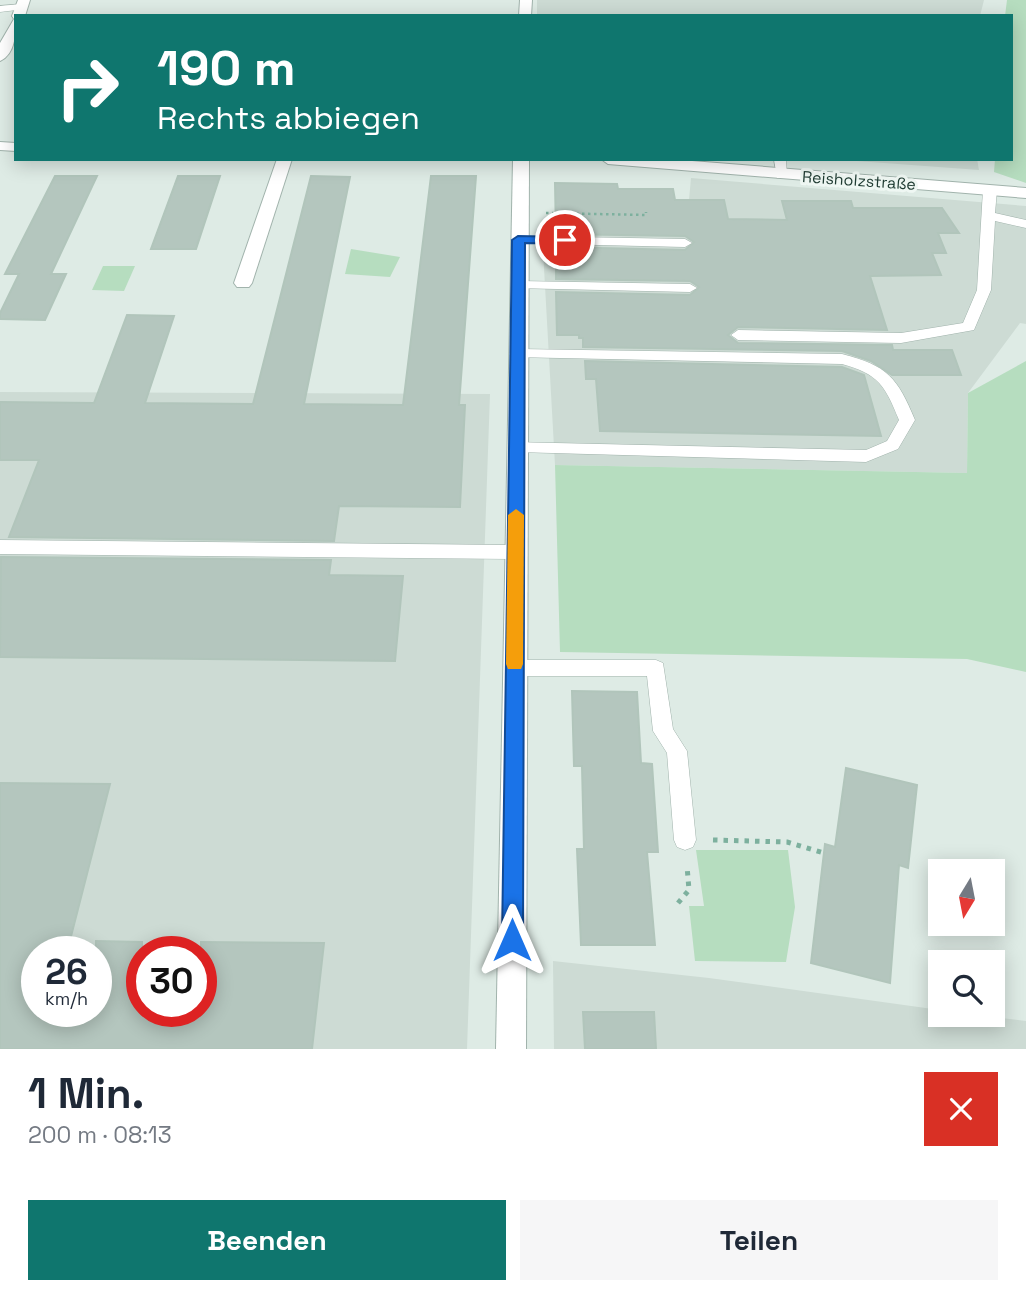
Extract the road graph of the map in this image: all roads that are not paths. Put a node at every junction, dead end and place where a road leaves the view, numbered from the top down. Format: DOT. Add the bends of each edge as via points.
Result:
graph roads {
  1 [pos="21,8"];
  2 [pos="0,9"];
  3 [pos="14,26"];
  4 [pos="0,57"];
  5 [pos="284,161"];
  6 [pos="521,161"];
  7 [pos="651,161"];
  8 [pos="781,167"];
  9 [pos="990,190"];
  10 [pos="1026,193"];
  11 [pos="989,216"];
  12 [pos="1026,224"];
  13 [pos="518,240"];
  14 [pos="685,243"];
  15 [pos="243,283"];
  16 [pos="518,285"];
  17 [pos="690,288"];
  18 [pos="738,335"];
  19 [pos="517,354"];
  20 [pos="517,446"];
  21 [pos="0,547"];
  22 [pos="516,552"];
  23 [pos="514,668"];
  24 [pos="685,840"];
  25 [pos="512,1049"];
  1 -- 2 [label="lane"];
  3 -- 4 [label="street"];
  5 -- 15 [label="street"];
  6 -- 13 [label="street"];
  7 -- 8 [label="street, Reisholzstraße"];
  8 -- 9 [label="street, Reisholzstraße"];
  9 -- 10 [label="street, Reisholzstraße"];
  9 -- 11 [label="lane"];
  11 -- 12 [label="lane"];
  11 -- 18 [label="lane" via="984,290 969,327 901,338"];
  13 -- 14 [label="lane"];
  13 -- 16 [label="street"];
  16 -- 17 [label="lane"];
  16 -- 19 [label="street"];
  19 -- 20 [label="street"];
  19 -- 20 [label="lane" via="842,359 881,372 894,387 907,420 890,450 866,457"];
  20 -- 22 [label="street"];
  21 -- 22 [label="lane"];
  22 -- 23 [label="street"];
  23 -- 24 [label="lane" via="656,668 663,731 677,751"];
  23 -- 25 [label="street"];
}
